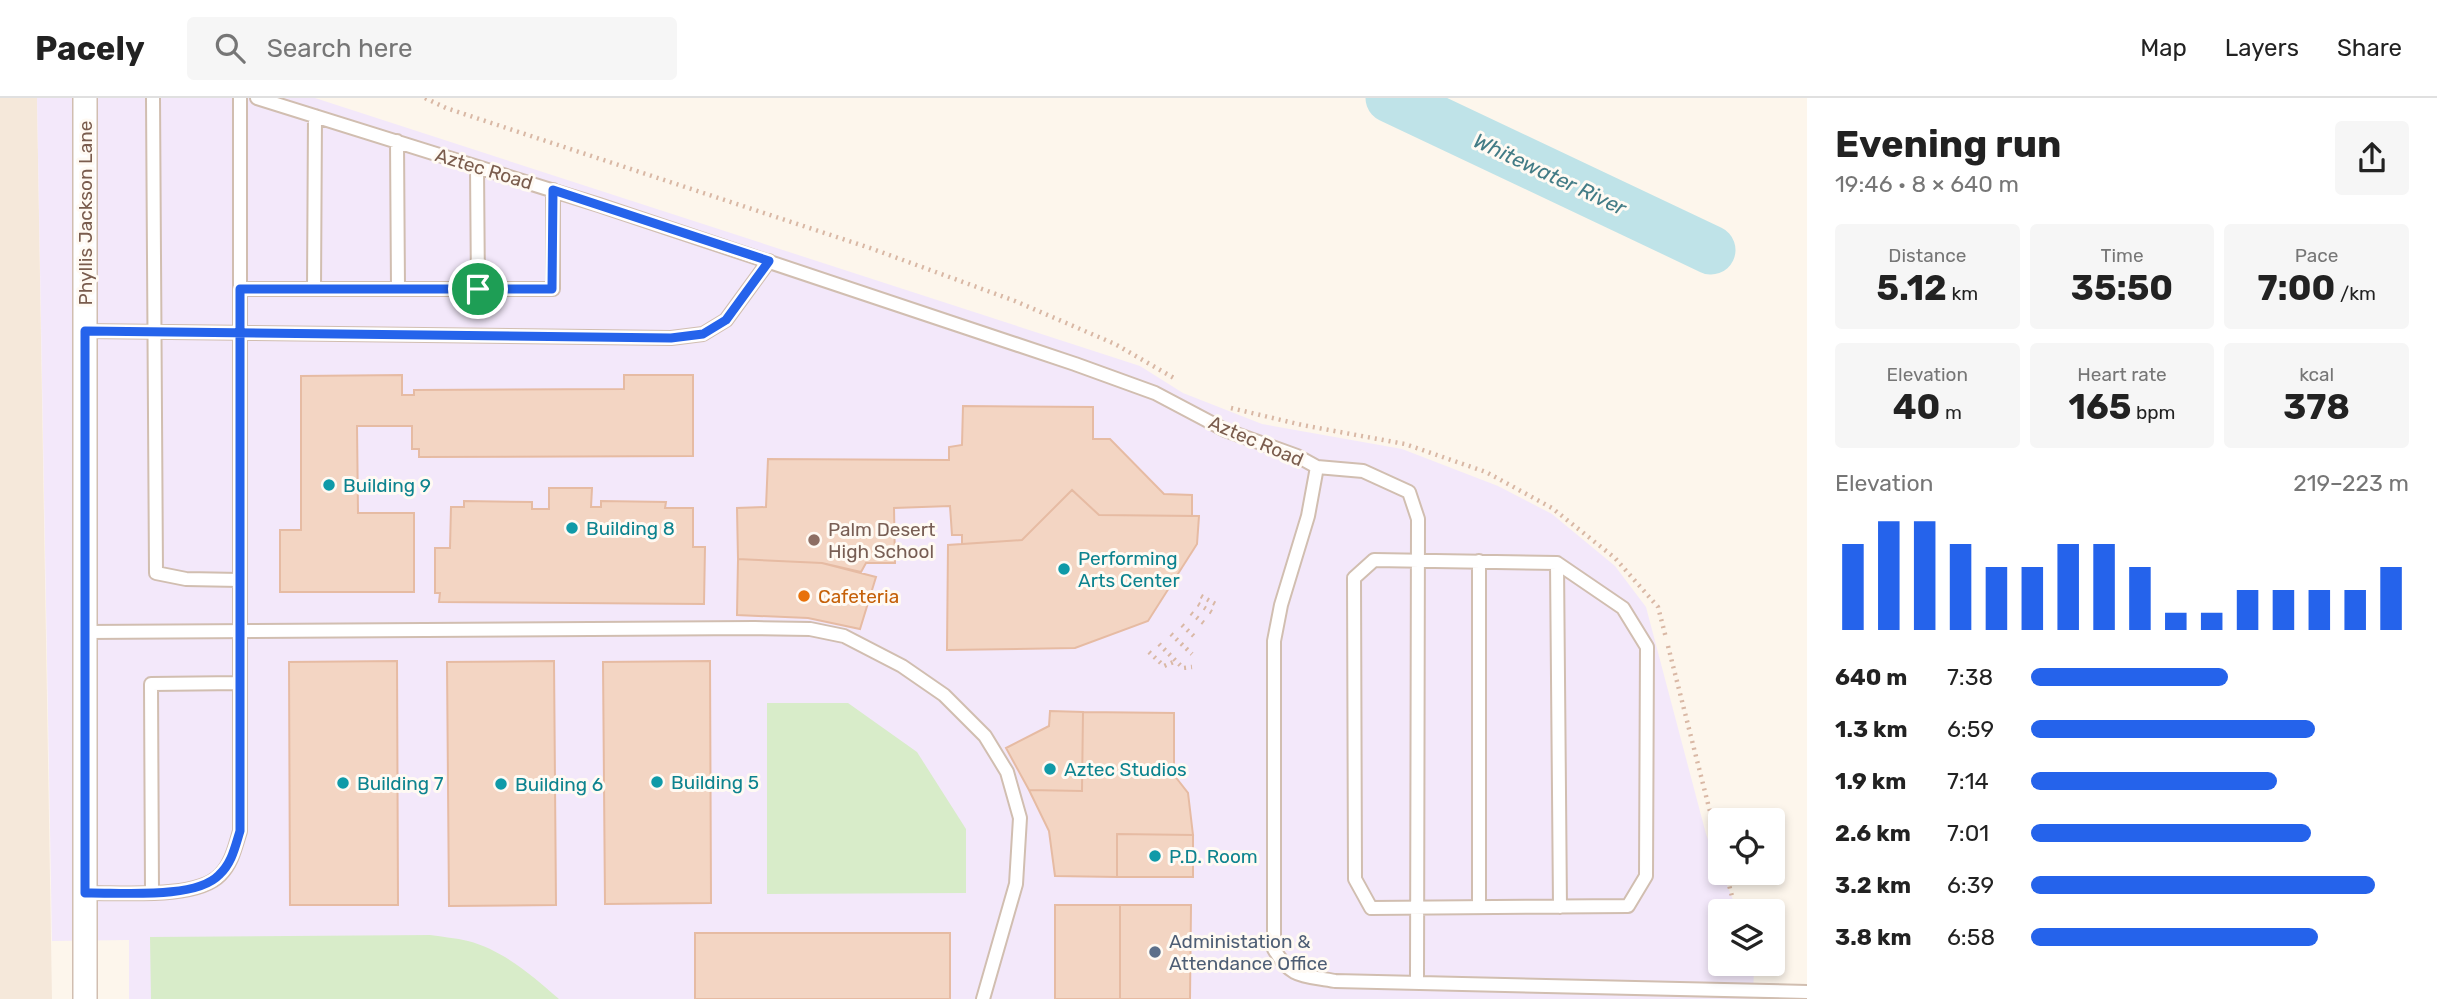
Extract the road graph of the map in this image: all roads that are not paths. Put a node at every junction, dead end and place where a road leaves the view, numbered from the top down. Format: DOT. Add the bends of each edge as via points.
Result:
graph roads {
  1 [pos="85,98"];
  2 [pos="153,98"];
  3 [pos="240,98"];
  4 [pos="257,98"];
  5 [pos="315,116"];
  6 [pos="397,141"];
  7 [pos="477,167"];
  8 [pos="553,190"];
  9 [pos="769,261"];
  10 [pos="240,289"];
  11 [pos="314,289"];
  12 [pos="398,289"];
  13 [pos="478,289"];
  14 [pos="85,331"];
  15 [pos="155,332"];
  16 [pos="240,332"];
  17 [pos="1317,467"];
  18 [pos="1418,560"];
  19 [pos="1479,561"];
  20 [pos="1557,563"];
  21 [pos="240,580"];
  22 [pos="85,632"];
  23 [pos="240,633"];
  24 [pos="240,683"];
  25 [pos="152,892"];
  26 [pos="85,893"];
  27 [pos="1560,906"];
  28 [pos="1479,907"];
  29 [pos="1417,908"];
  30 [pos="1417,983"];
  31 [pos="1807,992"];
  32 [pos="85,999"];
  33 [pos="983,999"];
  1 -- 14 [label="street, Phyllis Jackson Lane"];
  2 -- 15 [label="lane"];
  3 -- 10 [label="lane"];
  4 -- 5 [label="lane, Aztec Road"];
  5 -- 6 [label="lane, Aztec Road"];
  5 -- 11 [label="lane"];
  6 -- 7 [label="lane, Aztec Road"];
  6 -- 12 [label="lane"];
  7 -- 8 [label="lane, Aztec Road"];
  7 -- 13 [label="lane"];
  8 -- 9 [label="lane, Aztec Road"];
  8 -- 13 [label="lane" via="552,289"];
  9 -- 16 [label="lane" via="726,320 703,334 671,338"];
  9 -- 17 [label="lane, Aztec Road" via="1155,393 1225,430"];
  10 -- 11 [label="lane"];
  10 -- 16 [label="lane"];
  11 -- 12 [label="lane"];
  12 -- 13 [label="lane"];
  14 -- 15 [label="lane"];
  14 -- 22 [label="street, Phyllis Jackson Lane"];
  15 -- 16 [label="lane"];
  15 -- 21 [label="lane" via="156,573"];
  16 -- 21 [label="lane"];
  17 -- 18 [label="lane" via="1363,471 1409,492 1418,519"];
  17 -- 30 [label="lane, Aztec Road" via="1273,641 1273,949 1296,974 1335,981"];
  18 -- 19 [label="lane"];
  18 -- 29 [label="lane"];
  18 -- 29 [label="lane" via="1374,560 1354,578 1353,642 1355,879 1371,908"];
  19 -- 20 [label="lane"];
  19 -- 28 [label="lane"];
  20 -- 27 [label="lane"];
  20 -- 27 [label="lane" via="1623,608 1647,647 1646,876 1628,906"];
  21 -- 23 [label="lane"];
  22 -- 23 [label="lane"];
  22 -- 26 [label="street, Phyllis Jackson Lane"];
  23 -- 24 [label="lane"];
  23 -- 33 [label="lane" via="755,628 810,629 844,636 902,666 944,695 985,736 1007,772 1020,818 1016,884"];
  24 -- 25 [label="lane" via="240,831 231,860 218,877 201,886"];
  24 -- 25 [label="lane" via="151,684"];
  25 -- 26 [label="lane"];
  26 -- 32 [label="street, Phyllis Jackson Lane"];
  27 -- 28 [label="lane"];
  28 -- 29 [label="lane"];
  29 -- 30 [label="lane"];
  30 -- 31 [label="lane, Aztec Road"];
}
